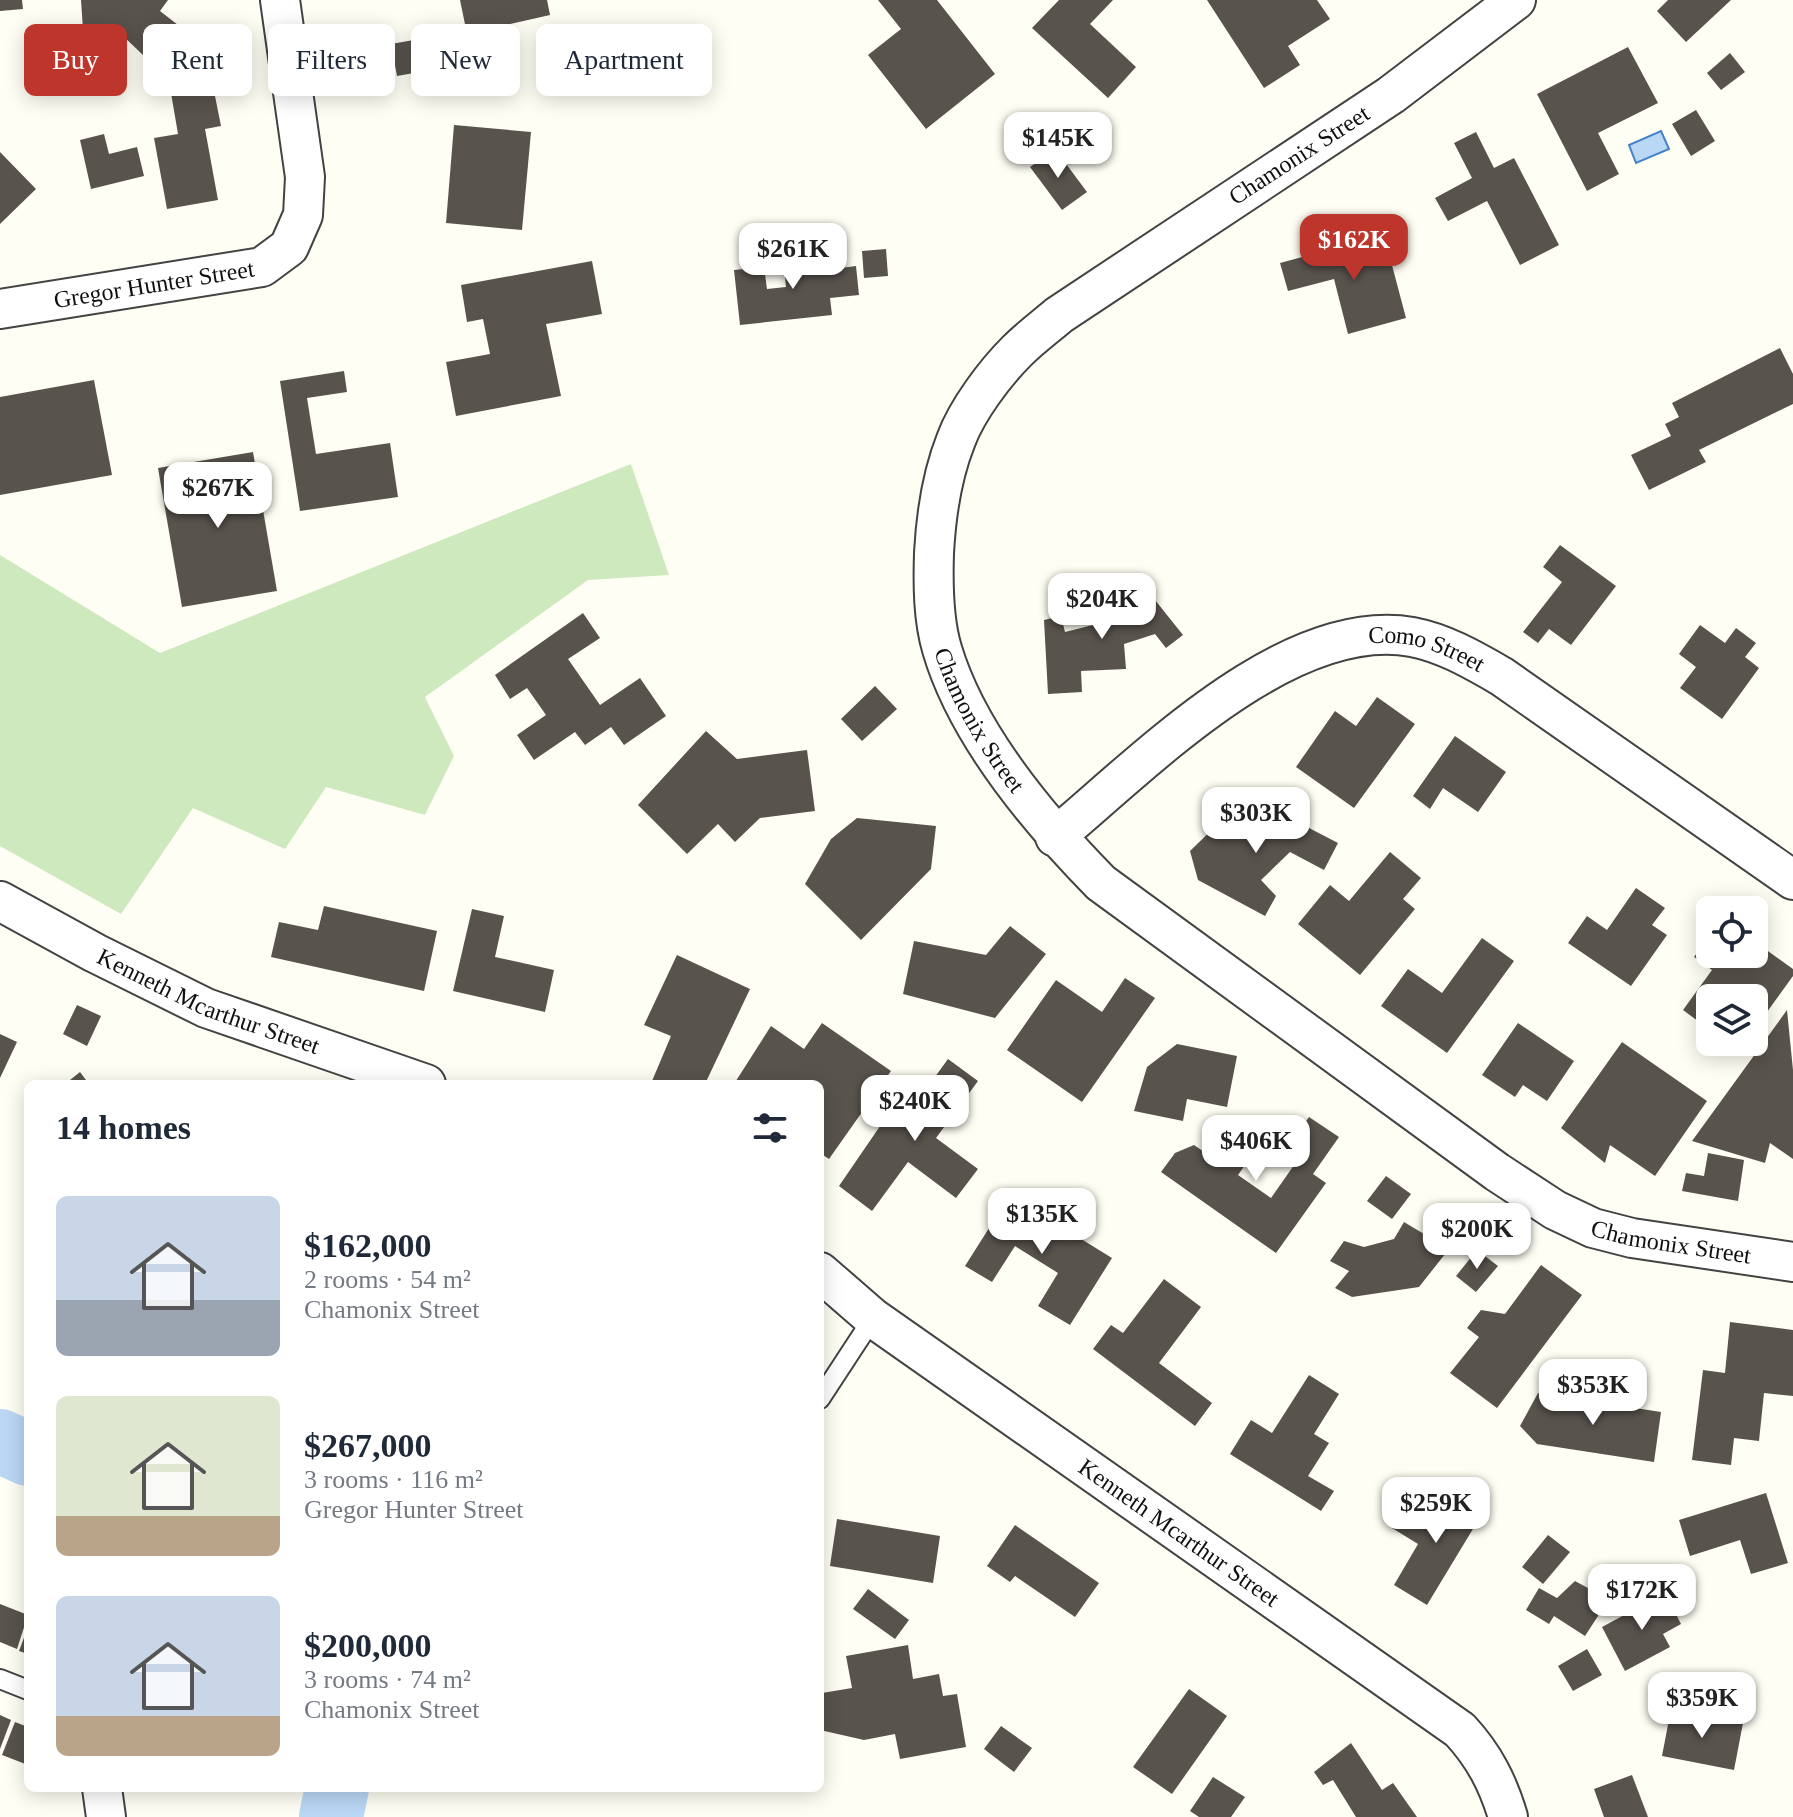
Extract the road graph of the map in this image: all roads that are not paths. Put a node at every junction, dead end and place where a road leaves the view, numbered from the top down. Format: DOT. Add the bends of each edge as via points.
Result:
graph roads {
  1 [pos="280,0"];
  2 [pos="1516,0"];
  3 [pos="0,309"];
  4 [pos="1055,837"];
  5 [pos="1793,880"];
  6 [pos="0,901"];
  7 [pos="414,1080"];
  8 [pos="1793,1262"];
  9 [pos="824,1275"];
  10 [pos="873,1318"];
  11 [pos="824,1393"];
  12 [pos="0,1679"];
  13 [pos="24,1688"];
  14 [pos="103,1792"];
  15 [pos="106,1817"];
  16 [pos="1508,1817"];
  1 -- 3 [label="street, Gregor Hunter Street" via="305,177 303,215 289,247 262,267"];
  2 -- 4 [label="street, Chamonix Street" via="1391,95 1059,315 1017,351 985,390 956,440 936,515 932,581 941,648 966,709"];
  4 -- 5 [label="street, Como Street" via="1188,726 1289,659 1360,636 1411,637 1456,651 1501,676"];
  4 -- 8 [label="street, Chamonix Street" via="1101,883 1555,1210 1632,1238"];
  6 -- 7 [label="street, Kenneth Mcarthur Street" via="206,1008"];
  9 -- 10 [label="street, Kenneth Mcarthur Street"];
  10 -- 11 [label="lane"];
  10 -- 16 [label="street, Kenneth Mcarthur Street" via="1460,1730 1489,1767"];
  12 -- 13 [label="lane"];
  14 -- 15 [label="street"];
}
